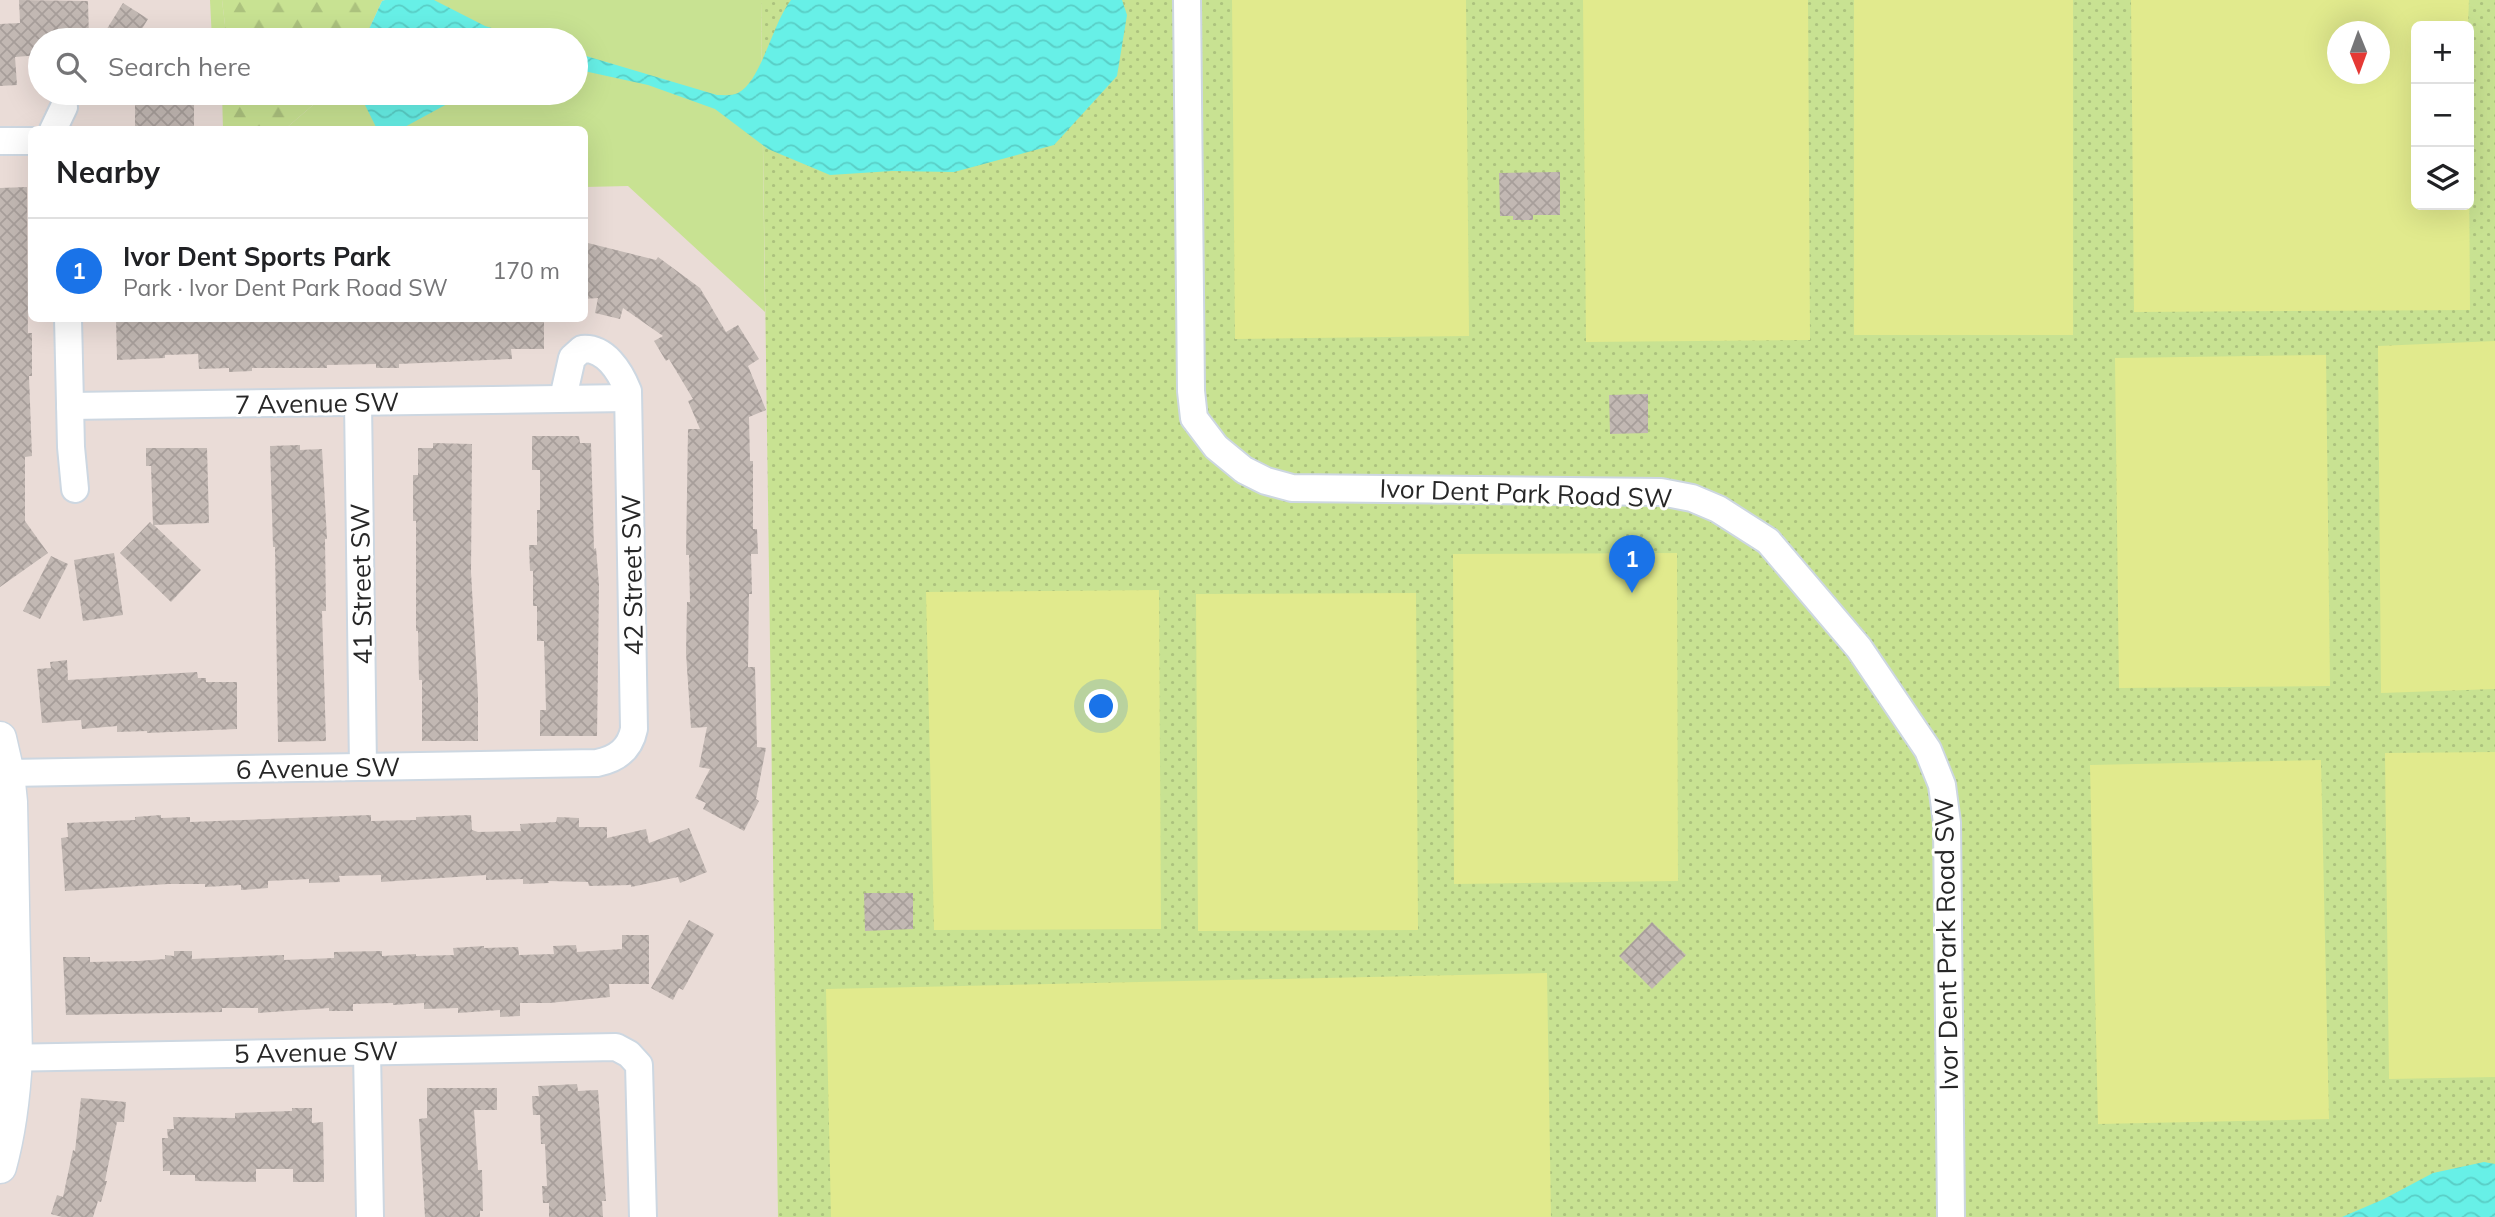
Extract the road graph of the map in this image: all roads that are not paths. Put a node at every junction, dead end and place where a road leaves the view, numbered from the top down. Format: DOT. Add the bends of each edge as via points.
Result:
graph roads {
  1 [pos="1187,0"];
  2 [pos="0,141"];
  3 [pos="28,141"];
  4 [pos="68,322"];
  5 [pos="563,398"];
  6 [pos="628,398"];
  7 [pos="358,402"];
  8 [pos="70,406"];
  9 [pos="75,489"];
  10 [pos="0,738"];
  11 [pos="624,750"];
  12 [pos="363,767"];
  13 [pos="8,773"];
  14 [pos="367,1052"];
  15 [pos="8,1058"];
  16 [pos="0,1167"];
  17 [pos="370,1217"];
  18 [pos="642,1217"];
  19 [pos="1951,1217"];
  1 -- 19 [label="street, Ivor Dent Park Road SW" via="1191,391 1194,418 1216,447 1244,470 1292,488 1661,492 1718,509 1768,541 1858,648 1928,750 1942,785 1947,823"];
  2 -- 3 [label="street"];
  4 -- 8 [label="street"];
  5 -- 6 [label="street, 7 Avenue SW"];
  5 -- 6 [label="street" via="572,358 582,349 590,349 610,361"];
  5 -- 7 [label="street, 7 Avenue SW"];
  6 -- 11 [label="street, 42 Street SW" via="634,729"];
  7 -- 8 [label="street, 7 Avenue SW"];
  7 -- 12 [label="street, 41 Street SW"];
  8 -- 9 [label="street"];
  10 -- 13 [label="street"];
  11 -- 12 [label="street, 6 Avenue SW" via="597,763"];
  12 -- 13 [label="street, 6 Avenue SW"];
  13 -- 15 [label="street"];
  14 -- 15 [label="street, 5 Avenue SW"];
  14 -- 17 [label="street"];
  14 -- 18 [label="street, 5 Avenue SW" via="616,1047 629,1054 640,1072"];
  15 -- 16 [label="street" via="12,1111"];
}
